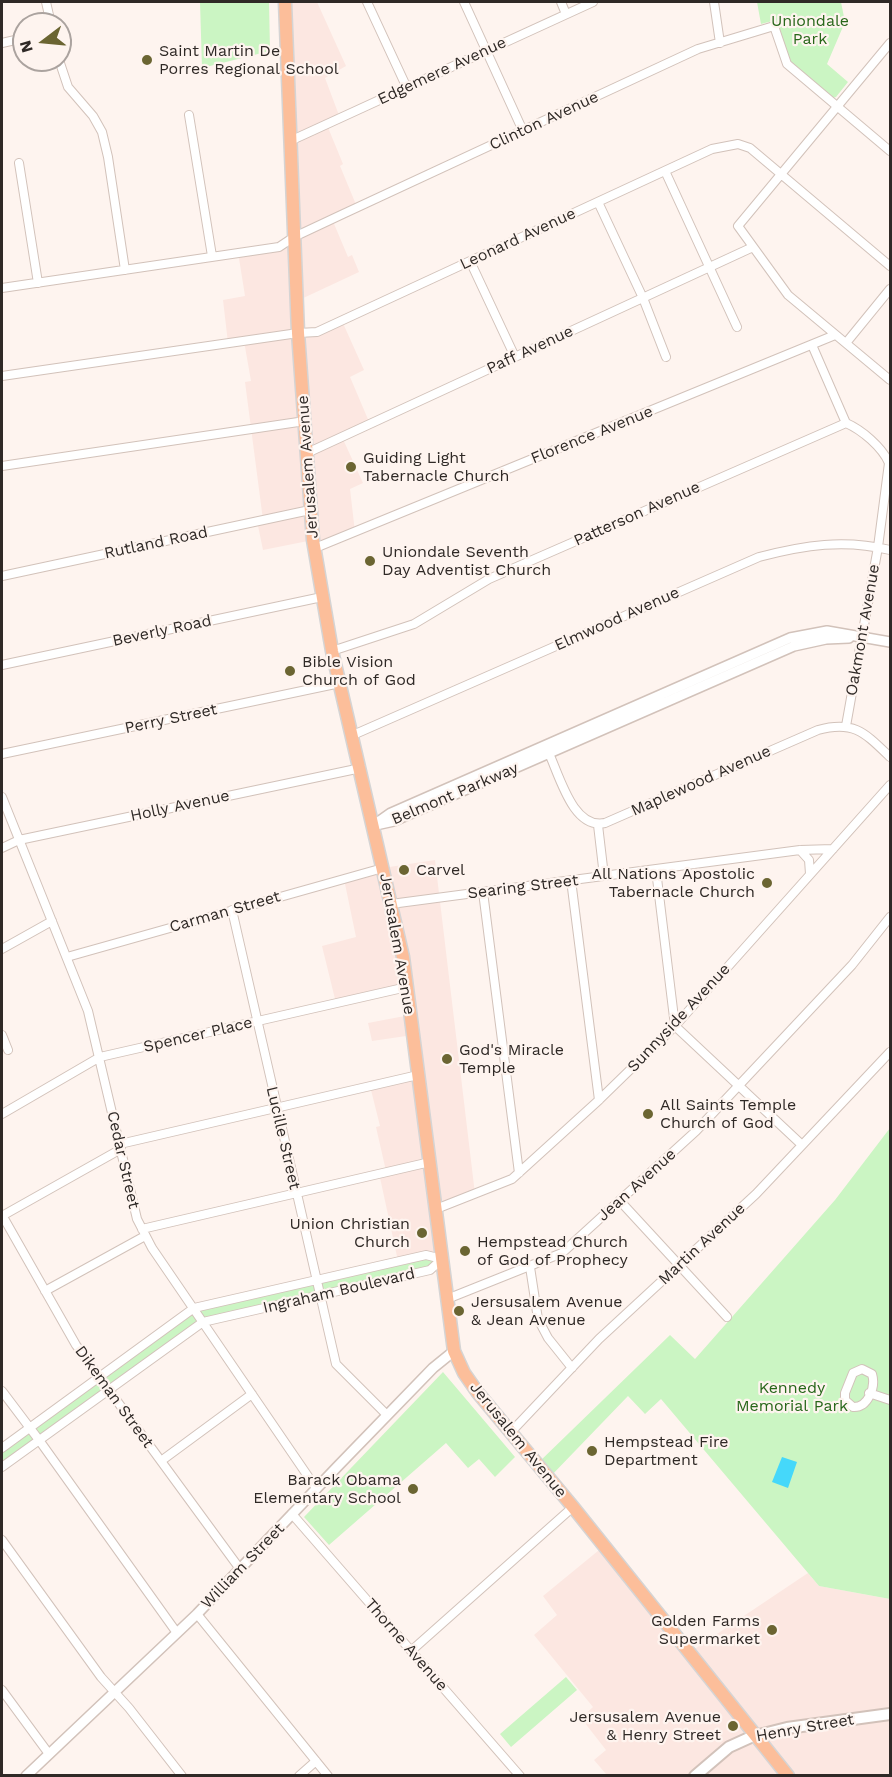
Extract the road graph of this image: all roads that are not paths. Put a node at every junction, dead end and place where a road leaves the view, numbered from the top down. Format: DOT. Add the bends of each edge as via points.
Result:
graph roads {
  1 [pos="285,2"];
  2 [pos="367,2"];
  3 [pos="464,2"];
  4 [pos="561,2"];
  5 [pos="592,2"];
  6 [pos="714,2"];
  7 [pos="566,14"];
  8 [pos="720,42"];
  9 [pos="891,43"];
  10 [pos="487,51"];
  11 [pos="63,72"];
  12 [pos="407,88"];
  13 [pos="837,107"];
  14 [pos="189,115"];
  15 [pos="523,130"];
  16 [pos="290,141"];
  17 [pos="891,151"];
  18 [pos="19,163"];
  19 [pos="665,171"];
  20 [pos="781,174"];
  21 [pos="598,202"];
  22 [pos="294,237"];
  23 [pos="753,247"];
  24 [pos="212,256"];
  25 [pos="470,261"];
  26 [pos="891,266"];
  27 [pos="710,267"];
  28 [pos="125,270"];
  29 [pos="38,283"];
  30 [pos="2,288"];
  31 [pos="891,289"];
  32 [pos="643,298"];
  33 [pos="737,327"];
  34 [pos="298,333"];
  35 [pos="835,335"];
  36 [pos="846,342"];
  37 [pos="812,345"];
  38 [pos="515,357"];
  39 [pos="666,357"];
  40 [pos="2,376"];
  41 [pos="891,380"];
  42 [pos="305,421"];
  43 [pos="846,423"];
  44 [pos="307,453"];
  45 [pos="2,466"];
  46 [pos="310,510"];
  47 [pos="878,547"];
  48 [pos="315,548"];
  49 [pos="891,550"];
  50 [pos="2,576"];
  51 [pos="322,597"];
  52 [pos="861,637"];
  53 [pos="891,642"];
  54 [pos="891,650"];
  55 [pos="332,651"];
  56 [pos="2,665"];
  57 [pos="340,683"];
  58 [pos="846,726"];
  59 [pos="353,735"];
  60 [pos="547,750"];
  61 [pos="2,754"];
  62 [pos="891,757"];
  63 [pos="361,768"];
  64 [pos="891,785"];
  65 [pos="2,797"];
  66 [pos="374,825"];
  67 [pos="598,825"];
  68 [pos="19,840"];
  69 [pos="2,848"];
  70 [pos="833,849"];
  71 [pos="800,850"];
  72 [pos="383,868"];
  73 [pos="656,870"];
  74 [pos="810,874"];
  75 [pos="604,876"];
  76 [pos="571,880"];
  77 [pos="483,892"];
  78 [pos="391,904"];
  79 [pos="232,910"];
  80 [pos="891,917"];
  81 [pos="52,921"];
  82 [pos="2,950"];
  83 [pos="67,957"];
  84 [pos="406,987"];
  85 [pos="257,1021"];
  86 [pos="675,1026"];
  87 [pos="2,1035"];
  88 [pos="8,1050"];
  89 [pos="891,1052"];
  90 [pos="99,1057"];
  91 [pos="418,1075"];
  92 [pos="740,1085"];
  93 [pos="599,1101"];
  94 [pos="276,1107"];
  95 [pos="2,1114"];
  96 [pos="802,1145"];
  97 [pos="120,1147"];
  98 [pos="429,1162"];
  99 [pos="519,1173"];
  100 [pos="296,1192"];
  101 [pos="620,1201"];
  102 [pos="436,1209"];
  103 [pos="2,1215"];
  104 [pos="144,1232"];
  105 [pos="442,1259"];
  106 [pos="679,1265"];
  107 [pos="530,1267"];
  108 [pos="316,1280"];
  109 [pos="45,1292"];
  110 [pos="320,1296"];
  111 [pos="447,1299"];
  112 [pos="194,1308"];
  113 [pos="727,1317"];
  114 [pos="203,1322"];
  115 [pos="453,1351"];
  116 [pos="572,1368"];
  117 [pos="99,1376"];
  118 [pos="108,1389"];
  119 [pos="2,1391"];
  120 [pos="870,1393"];
  121 [pos="252,1394"];
  122 [pos="891,1400"];
  123 [pos="387,1415"];
  124 [pos="28,1428"];
  125 [pos="511,1432"];
  126 [pos="39,1440"];
  127 [pos="2,1448"];
  128 [pos="160,1461"];
  129 [pos="2,1467"];
  130 [pos="316,1488"];
  131 [pos="573,1507"];
  132 [pos="292,1514"];
  133 [pos="2,1540"];
  134 [pos="240,1569"];
  135 [pos="197,1614"];
  136 [pos="177,1633"];
  137 [pos="411,1651"];
  138 [pos="2,1690"];
  139 [pos="115,1692"];
  140 [pos="891,1714"];
  141 [pos="758,1735"];
  142 [pos="49,1754"];
  143 [pos="316,1761"];
  144 [pos="26,1776"];
  145 [pos="182,1776"];
  146 [pos="298,1776"];
  147 [pos="328,1776"];
  148 [pos="520,1776"];
  149 [pos="695,1776"];
  150 [pos="788,1776"];
  1 -- 16 [label="main road, Jerusalem Avenue"];
  2 -- 12 [label="street"];
  3 -- 10 [label="street"];
  4 -- 7 [label="street"];
  5 -- 7 [label="street, Edgemere Avenue"];
  6 -- 8 [label="street"];
  7 -- 10 [label="street, Edgemere Avenue"];
  8 -- 13 [label="street, Clinton Avenue" via="774,26 787,64"];
  8 -- 15 [label="street, Clinton Avenue"];
  9 -- 13 [label="street"];
  10 -- 12 [label="street, Edgemere Avenue"];
  10 -- 15 [label="street"];
  11 -- 28 [label="street" via="68,87 102,132"];
  12 -- 16 [label="street, Edgemere Avenue"];
  13 -- 17 [label="street"];
  13 -- 20 [label="street"];
  14 -- 24 [label="street"];
  15 -- 22 [label="street, Clinton Avenue"];
  16 -- 22 [label="main road, Jerusalem Avenue"];
  18 -- 29 [label="street"];
  19 -- 20 [label="street, Leonard Avenue" via="712,149 738,144 750,148"];
  19 -- 21 [label="street, Leonard Avenue"];
  19 -- 27 [label="street"];
  20 -- 23 [label="street" via="738,226"];
  20 -- 26 [label="street"];
  21 -- 25 [label="street, Leonard Avenue"];
  21 -- 32 [label="street"];
  22 -- 24 [label="street, Clinton Avenue" via="279,247"];
  22 -- 34 [label="main road, Jerusalem Avenue"];
  23 -- 27 [label="street, Paff Avenue"];
  23 -- 35 [label="street" via="788,295"];
  24 -- 28 [label="street, Clinton Avenue"];
  25 -- 34 [label="street, Leonard Avenue" via="317,332"];
  25 -- 38 [label="street"];
  27 -- 32 [label="street, Paff Avenue"];
  27 -- 33 [label="street"];
  28 -- 29 [label="street, Clinton Avenue"];
  29 -- 30 [label="street, Clinton Avenue"];
  31 -- 36 [label="street"];
  32 -- 38 [label="street, Paff Avenue"];
  32 -- 39 [label="street"];
  34 -- 40 [label="street, Leonard Avenue"];
  34 -- 42 [label="main road, Jerusalem Avenue"];
  35 -- 36 [label="street"];
  35 -- 37 [label="street, Florence Avenue"];
  36 -- 41 [label="street"];
  37 -- 43 [label="street"];
  37 -- 48 [label="street, Florence Avenue"];
  38 -- 44 [label="street, Paff Avenue"];
  42 -- 44 [label="main road, Jerusalem Avenue"];
  42 -- 45 [label="street"];
  43 -- 47 [label="street, Oakmont Avenue" via="856,427 886,455 889,463"];
  43 -- 55 [label="street, Patterson Avenue" via="489,579 414,624"];
  44 -- 46 [label="main road, Jerusalem Avenue"];
  46 -- 48 [label="main road, Jerusalem Avenue"];
  46 -- 50 [label="street, Rutland Road"];
  47 -- 49 [label="street, Elmwood Avenue"];
  47 -- 52 [label="street, Oakmont Avenue"];
  47 -- 59 [label="street, Elmwood Avenue" via="826,544 759,557"];
  48 -- 51 [label="main road, Jerusalem Avenue"];
  51 -- 55 [label="main road, Jerusalem Avenue"];
  51 -- 56 [label="street, Beverly Road"];
  52 -- 53 [label="street, Belmont Parkway"];
  52 -- 54 [label="street, Belmont Parkway"];
  52 -- 58 [label="street, Oakmont Avenue"];
  52 -- 60 [label="street, Belmont Parkway" via="826,639 754,659"];
  55 -- 57 [label="main road, Jerusalem Avenue"];
  57 -- 59 [label="main road, Jerusalem Avenue"];
  57 -- 61 [label="street, Perry Street"];
  58 -- 62 [label="street" via="869,737"];
  58 -- 67 [label="street, Maplewood Avenue" via="818,730"];
  59 -- 63 [label="main road, Jerusalem Avenue"];
  60 -- 66 [label="street, Belmont Parkway" via="394,821"];
  60 -- 67 [label="street" via="574,809 584,820"];
  63 -- 66 [label="main road, Jerusalem Avenue"];
  63 -- 68 [label="street, Holly Avenue"];
  64 -- 70 [label="street, Sunnyside Avenue"];
  65 -- 68 [label="street, Cedar Street"];
  66 -- 72 [label="main road, Jerusalem Avenue"];
  67 -- 75 [label="street"];
  68 -- 69 [label="street, Holly Avenue"];
  68 -- 81 [label="street, Cedar Street"];
  70 -- 71 [label="street, Searing Street"];
  70 -- 74 [label="street, Sunnyside Avenue"];
  71 -- 73 [label="street, Searing Street"];
  71 -- 74 [label="street" via="809,860"];
  72 -- 78 [label="main road, Jerusalem Avenue"];
  72 -- 79 [label="street, Carman Street"];
  73 -- 75 [label="street, Searing Street"];
  73 -- 86 [label="street"];
  74 -- 86 [label="street, Sunnyside Avenue"];
  75 -- 76 [label="street, Searing Street"];
  76 -- 77 [label="street, Searing Street"];
  76 -- 93 [label="street"];
  77 -- 78 [label="street, Searing Street"];
  77 -- 99 [label="street"];
  78 -- 84 [label="main road, Jerusalem Avenue"];
  79 -- 83 [label="street, Carman Street"];
  79 -- 85 [label="street, Lucille Street"];
  80 -- 92 [label="street, Jean Avenue" via="852,965"];
  81 -- 82 [label="street"];
  81 -- 83 [label="street, Cedar Street"];
  83 -- 90 [label="street, Cedar Street" via="88,1011"];
  84 -- 85 [label="street, Spencer Place"];
  84 -- 91 [label="main road, Jerusalem Avenue"];
  85 -- 90 [label="street, Spencer Place"];
  85 -- 94 [label="street, Lucille Street"];
  86 -- 92 [label="street"];
  86 -- 93 [label="street, Sunnyside Avenue"];
  87 -- 88 [label="street"];
  89 -- 96 [label="street, Martin Avenue"];
  90 -- 95 [label="street, Spencer Place"];
  90 -- 97 [label="street, Cedar Street"];
  91 -- 94 [label="street"];
  91 -- 98 [label="main road, Jerusalem Avenue"];
  92 -- 96 [label="street"];
  92 -- 101 [label="street, Jean Avenue"];
  93 -- 99 [label="street, Sunnyside Avenue"];
  94 -- 97 [label="street"];
  94 -- 100 [label="street, Lucille Street"];
  96 -- 106 [label="street, Martin Avenue"];
  97 -- 103 [label="street"];
  97 -- 104 [label="street, Cedar Street" via="137,1219"];
  98 -- 100 [label="street"];
  98 -- 102 [label="main road, Jerusalem Avenue"];
  99 -- 102 [label="street, Sunnyside Avenue" via="507,1182"];
  100 -- 104 [label="street"];
  100 -- 108 [label="street, Lucille Street"];
  101 -- 106 [label="street"];
  101 -- 107 [label="street, Jean Avenue" via="562,1253"];
  102 -- 105 [label="main road, Jerusalem Avenue"];
  103 -- 109 [label="street, Dikeman Street"];
  104 -- 109 [label="street"];
  104 -- 112 [label="street, Cedar Street"];
  105 -- 108 [label="street, Ingraham Boulevard" via="426,1255"];
  105 -- 110 [label="street, Ingraham Boulevard" via="430,1270"];
  105 -- 111 [label="main road, Jerusalem Avenue"];
  106 -- 113 [label="street"];
  106 -- 116 [label="street, Martin Avenue"];
  107 -- 111 [label="street, Jean Avenue"];
  107 -- 116 [label="street" via="538,1319"];
  108 -- 110 [label="street, Lucille Street"];
  108 -- 112 [label="street, Ingraham Boulevard"];
  109 -- 117 [label="street, Dikeman Street" via="75,1345"];
  110 -- 114 [label="street, Ingraham Boulevard"];
  110 -- 123 [label="street, Lucille Street" via="336,1364"];
  111 -- 115 [label="main road, Jerusalem Avenue"];
  112 -- 114 [label="street, Cedar Street"];
  112 -- 117 [label="street, Ingraham Boulevard"];
  114 -- 118 [label="street, Ingraham Boulevard"];
  114 -- 121 [label="street, Cedar Street"];
  115 -- 123 [label="street, William Street"];
  115 -- 125 [label="main road, Jerusalem Avenue" via="478,1393"];
  116 -- 125 [label="street, Martin Avenue"];
  117 -- 118 [label="street, Dikeman Street"];
  117 -- 124 [label="street, Ingraham Boulevard"];
  118 -- 126 [label="street, Ingraham Boulevard"];
  118 -- 128 [label="street, Dikeman Street"];
  119 -- 124 [label="street"];
  120 -- 120 [label="street" via="872,1374 856,1371 845,1392 847,1403 860,1407"];
  120 -- 122 [label="street"];
  121 -- 128 [label="street"];
  121 -- 130 [label="street, Cedar Street"];
  123 -- 130 [label="street, William Street"];
  124 -- 126 [label="street"];
  124 -- 127 [label="street, Ingraham Boulevard"];
  125 -- 131 [label="main road, Jerusalem Avenue"];
  126 -- 129 [label="street, Ingraham Boulevard"];
  126 -- 136 [label="street"];
  128 -- 134 [label="street, Dikeman Street"];
  130 -- 132 [label="street, William Street"];
  131 -- 137 [label="street"];
  131 -- 141 [label="main road, Jerusalem Avenue"];
  132 -- 134 [label="street, William Street"];
  132 -- 137 [label="street, Thorne Avenue"];
  133 -- 139 [label="street"];
  134 -- 135 [label="street, William Street"];
  135 -- 136 [label="street, William Street"];
  135 -- 143 [label="street"];
  136 -- 139 [label="street, William Street"];
  137 -- 148 [label="street, Thorne Avenue"];
  138 -- 142 [label="street"];
  139 -- 142 [label="street, William Street"];
  139 -- 145 [label="street"];
  140 -- 141 [label="main road, Henry Street"];
  141 -- 149 [label="main road, Henry Street" via="729,1747"];
  141 -- 150 [label="main road, Jerusalem Avenue"];
  142 -- 144 [label="street, William Street"];
  143 -- 146 [label="street"];
  143 -- 147 [label="street"];
}
